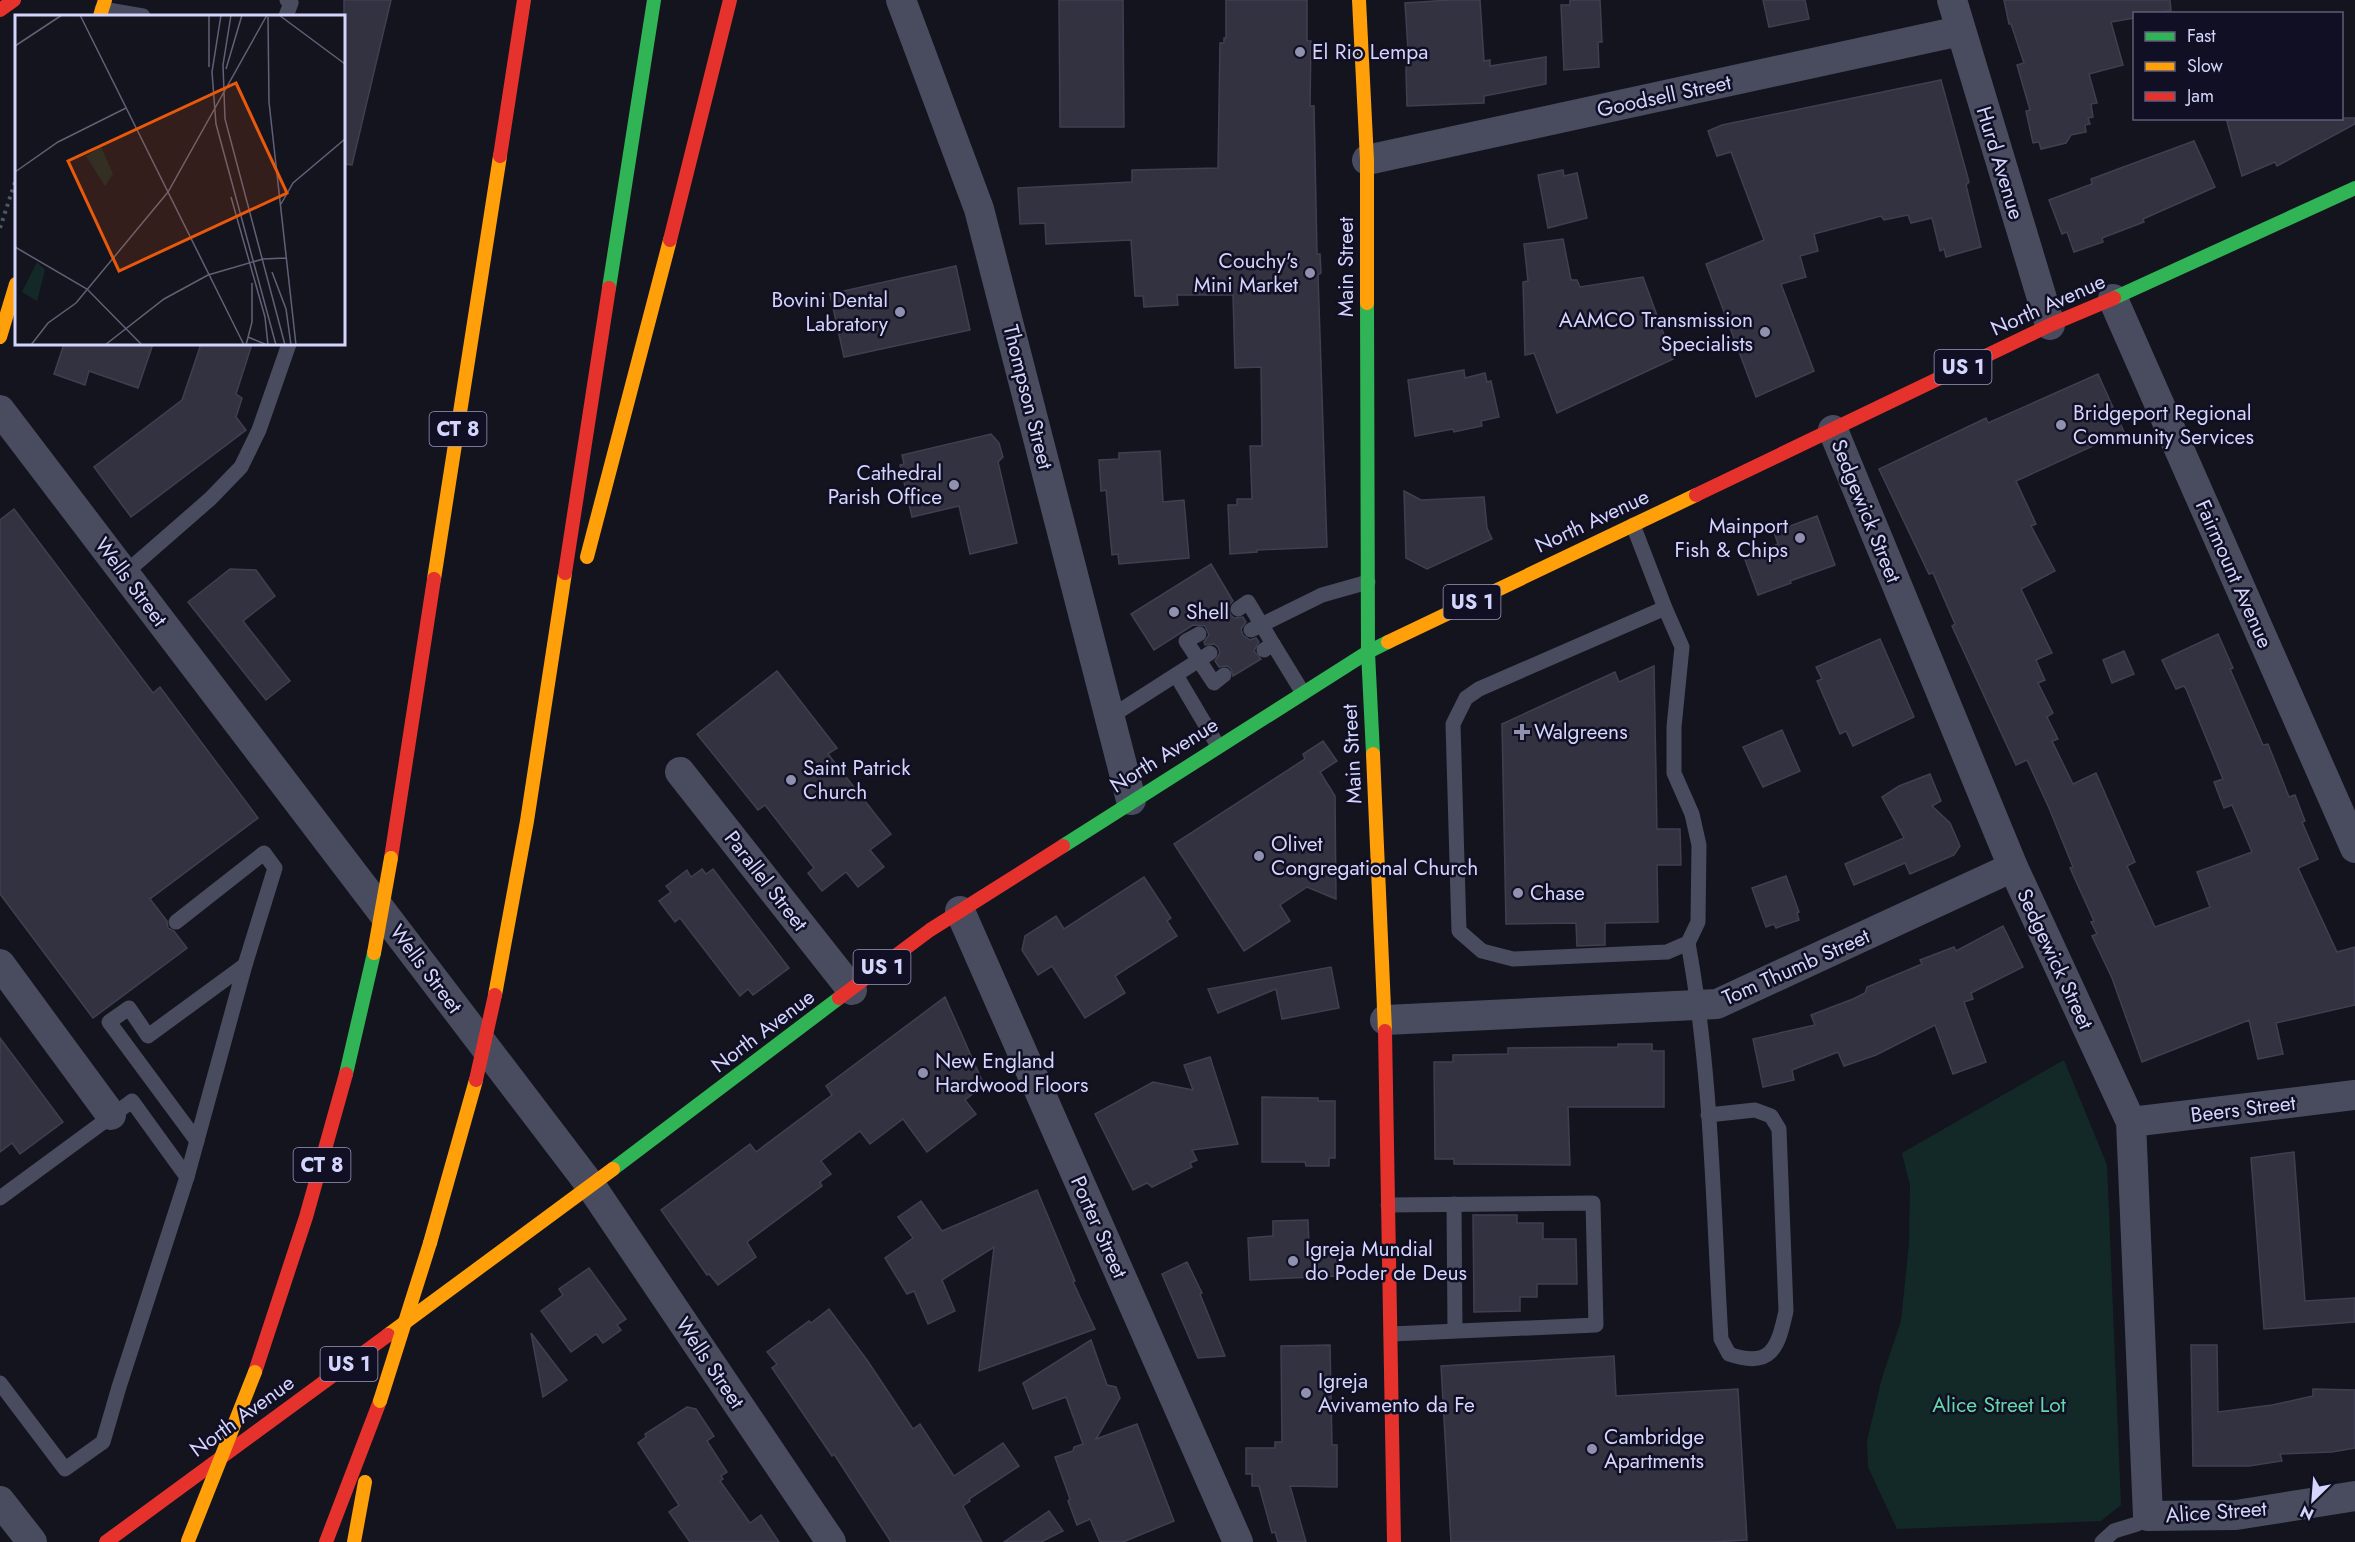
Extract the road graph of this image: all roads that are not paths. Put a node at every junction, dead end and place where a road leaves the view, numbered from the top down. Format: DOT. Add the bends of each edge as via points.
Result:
graph roads {
  1 [pos="14,0"];
  2 [pos="287,0"];
  3 [pos="524,0"];
  4 [pos="654,0"];
  5 [pos="730,0"];
  6 [pos="901,0"];
  7 [pos="1359,0"];
  8 [pos="1952,0"];
  9 [pos="102,9"];
  10 [pos="0,10"];
  11 [pos="137,15"];
  12 [pos="286,15"];
  13 [pos="1960,32"];
  14 [pos="1367,160"];
  15 [pos="2355,188"];
  16 [pos="15,287"];
  17 [pos="2113,299"];
  18 [pos="2050,325"];
  19 [pos="0,337"];
  20 [pos="289,345"];
  21 [pos="0,410"];
  22 [pos="1833,430"];
  23 [pos="1633,525"];
  24 [pos="582,573"];
  25 [pos="124,574"];
  26 [pos="1368,582"];
  27 [pos="573,608"];
  28 [pos="1665,608"];
  29 [pos="1238,609"];
  30 [pos="1256,627"];
  31 [pos="1199,634"];
  32 [pos="1368,652"];
  33 [pos="1204,656"];
  34 [pos="1176,675"];
  35 [pos="1224,675"];
  36 [pos="1303,693"];
  37 [pos="1110,717"];
  38 [pos="543,721"];
  39 [pos="1218,746"];
  40 [pos="680,772"];
  41 [pos="1131,800"];
  42 [pos="2355,848"];
  43 [pos="2013,867"];
  44 [pos="960,911"];
  45 [pos="176,922"];
  46 [pos="1688,943"];
  47 [pos="0,964"];
  48 [pos="245,965"];
  49 [pos="852,990"];
  50 [pos="1700,1005"];
  51 [pos="1385,1020"];
  52 [pos="2355,1095"];
  53 [pos="111,1115"];
  54 [pos="1708,1115"];
  55 [pos="2130,1122"];
  56 [pos="197,1141"];
  57 [pos="188,1177"];
  58 [pos="591,1186"];
  59 [pos="0,1198"];
  60 [pos="1454,1204"];
  61 [pos="1388,1205"];
  62 [pos="1455,1330"];
  63 [pos="1391,1334"];
  64 [pos="0,1383"];
  65 [pos="380,1401"];
  66 [pos="2355,1496"];
  67 [pos="0,1501"];
  68 [pos="2148,1516"];
  69 [pos="32,1542"];
  70 [pos="106,1542"];
  71 [pos="188,1542"];
  72 [pos="326,1542"];
  73 [pos="354,1542"];
  74 [pos="831,1542"];
  75 [pos="1238,1542"];
  76 [pos="1394,1542"];
  77 [pos="2102,1542"];
  1 -- 10 [label="main road"];
  2 -- 12 [label="lane" via="291,3"];
  3 -- 71 [label="main road, CT 8, bridge" via="391,858 356,1036 288,1277"];
  4 -- 38 [label="main road"];
  5 -- 24 [label="main road"];
  6 -- 37 [label="street, Thompson Street" via="979,209"];
  7 -- 14 [label="main road, Main Street"];
  8 -- 13 [label="street, Hurd Avenue"];
  9 -- 11 [label="lane"];
  13 -- 14 [label="street, Goodsell Street"];
  13 -- 18 [label="street, Hurd Avenue"];
  14 -- 26 [label="main road, Main Street"];
  15 -- 17 [label="main road, North Avenue / US 1"];
  16 -- 19 [label="main road"];
  17 -- 18 [label="main road, North Avenue / US 1"];
  17 -- 42 [label="street, Fairmount Avenue"];
  18 -- 22 [label="main road, North Avenue / US 1"];
  20 -- 25 [label="lane" via="259,430 241,467"];
  21 -- 25 [label="street, Wells Street"];
  22 -- 23 [label="main road, North Avenue / US 1"];
  22 -- 43 [label="street, Sedgewick Street"];
  23 -- 28 [label="lane"];
  23 -- 32 [label="main road, North Avenue / US 1"];
  25 -- 58 [label="street, Wells Street"];
  26 -- 30 [label="lane" via="1322,595"];
  26 -- 32 [label="main road, Main Street"];
  27 -- 38 [label="main road"];
  28 -- 46 [label="lane" via="1682,647 1674,773 1692,814 1699,845 1698,922"];
  28 -- 46 [label="lane" via="1466,698 1453,724 1459,931 1482,951 1514,959 1667,952"];
  29 -- 30 [label="lane" via="1248,602"];
  30 -- 36 [label="lane"];
  31 -- 33 [label="lane" via="1186,641"];
  32 -- 36 [label="main road, North Avenue / US 1"];
  32 -- 51 [label="main road, Main Street"];
  33 -- 34 [label="lane"];
  33 -- 35 [label="lane" via="1214,683"];
  34 -- 37 [label="lane"];
  34 -- 39 [label="lane"];
  36 -- 39 [label="main road, North Avenue / US 1"];
  37 -- 41 [label="street, Thompson Street"];
  38 -- 65 [label="main road, bridge" via="514,898 476,1080"];
  39 -- 41 [label="main road, North Avenue / US 1"];
  40 -- 49 [label="street, Parallel Street"];
  41 -- 44 [label="main road, North Avenue / US 1"];
  43 -- 50 [label="street, Tom Thumb Street" via="1717,1004"];
  43 -- 55 [label="street, Sedgewick Street"];
  44 -- 49 [label="main road, North Avenue / US 1"];
  44 -- 75 [label="street, Porter Street"];
  45 -- 48 [label="lane" via="264,853 275,868"];
  46 -- 50 [label="lane"];
  47 -- 53 [label="street"];
  48 -- 56 [label="lane"];
  48 -- 56 [label="lane" via="147,1036 129,1008 109,1022"];
  49 -- 58 [label="main road, North Avenue / US 1"];
  50 -- 51 [label="street, Tom Thumb Street"];
  50 -- 54 [label="lane"];
  51 -- 61 [label="main road, Main Street"];
  52 -- 55 [label="street, Beers Street"];
  53 -- 57 [label="lane" via="132,1101"];
  53 -- 59 [label="lane"];
  54 -- 54 [label="lane" via="1720,1339 1729,1354 1761,1359 1774,1351 1786,1311 1779,1128 1771,1116 1755,1110"];
  55 -- 68 [label="street, Sedgewick Street"];
  56 -- 57 [label="lane"];
  57 -- 64 [label="lane" via="103,1442 65,1469"];
  58 -- 70 [label="main road, North Avenue / US 1"];
  58 -- 74 [label="street, Wells Street"];
  60 -- 61 [label="lane"];
  60 -- 62 [label="lane"];
  60 -- 62 [label="lane" via="1593,1203 1596,1325"];
  61 -- 63 [label="main road, Main Street"];
  62 -- 63 [label="lane"];
  63 -- 76 [label="main road, Main Street"];
  65 -- 72 [label="main road"];
  65 -- 73 [label="main road"];
  66 -- 68 [label="street, Alice Street" via="2236,1515"];
  67 -- 69 [label="street"];
  68 -- 77 [label="lane" via="2114,1531"];
}
